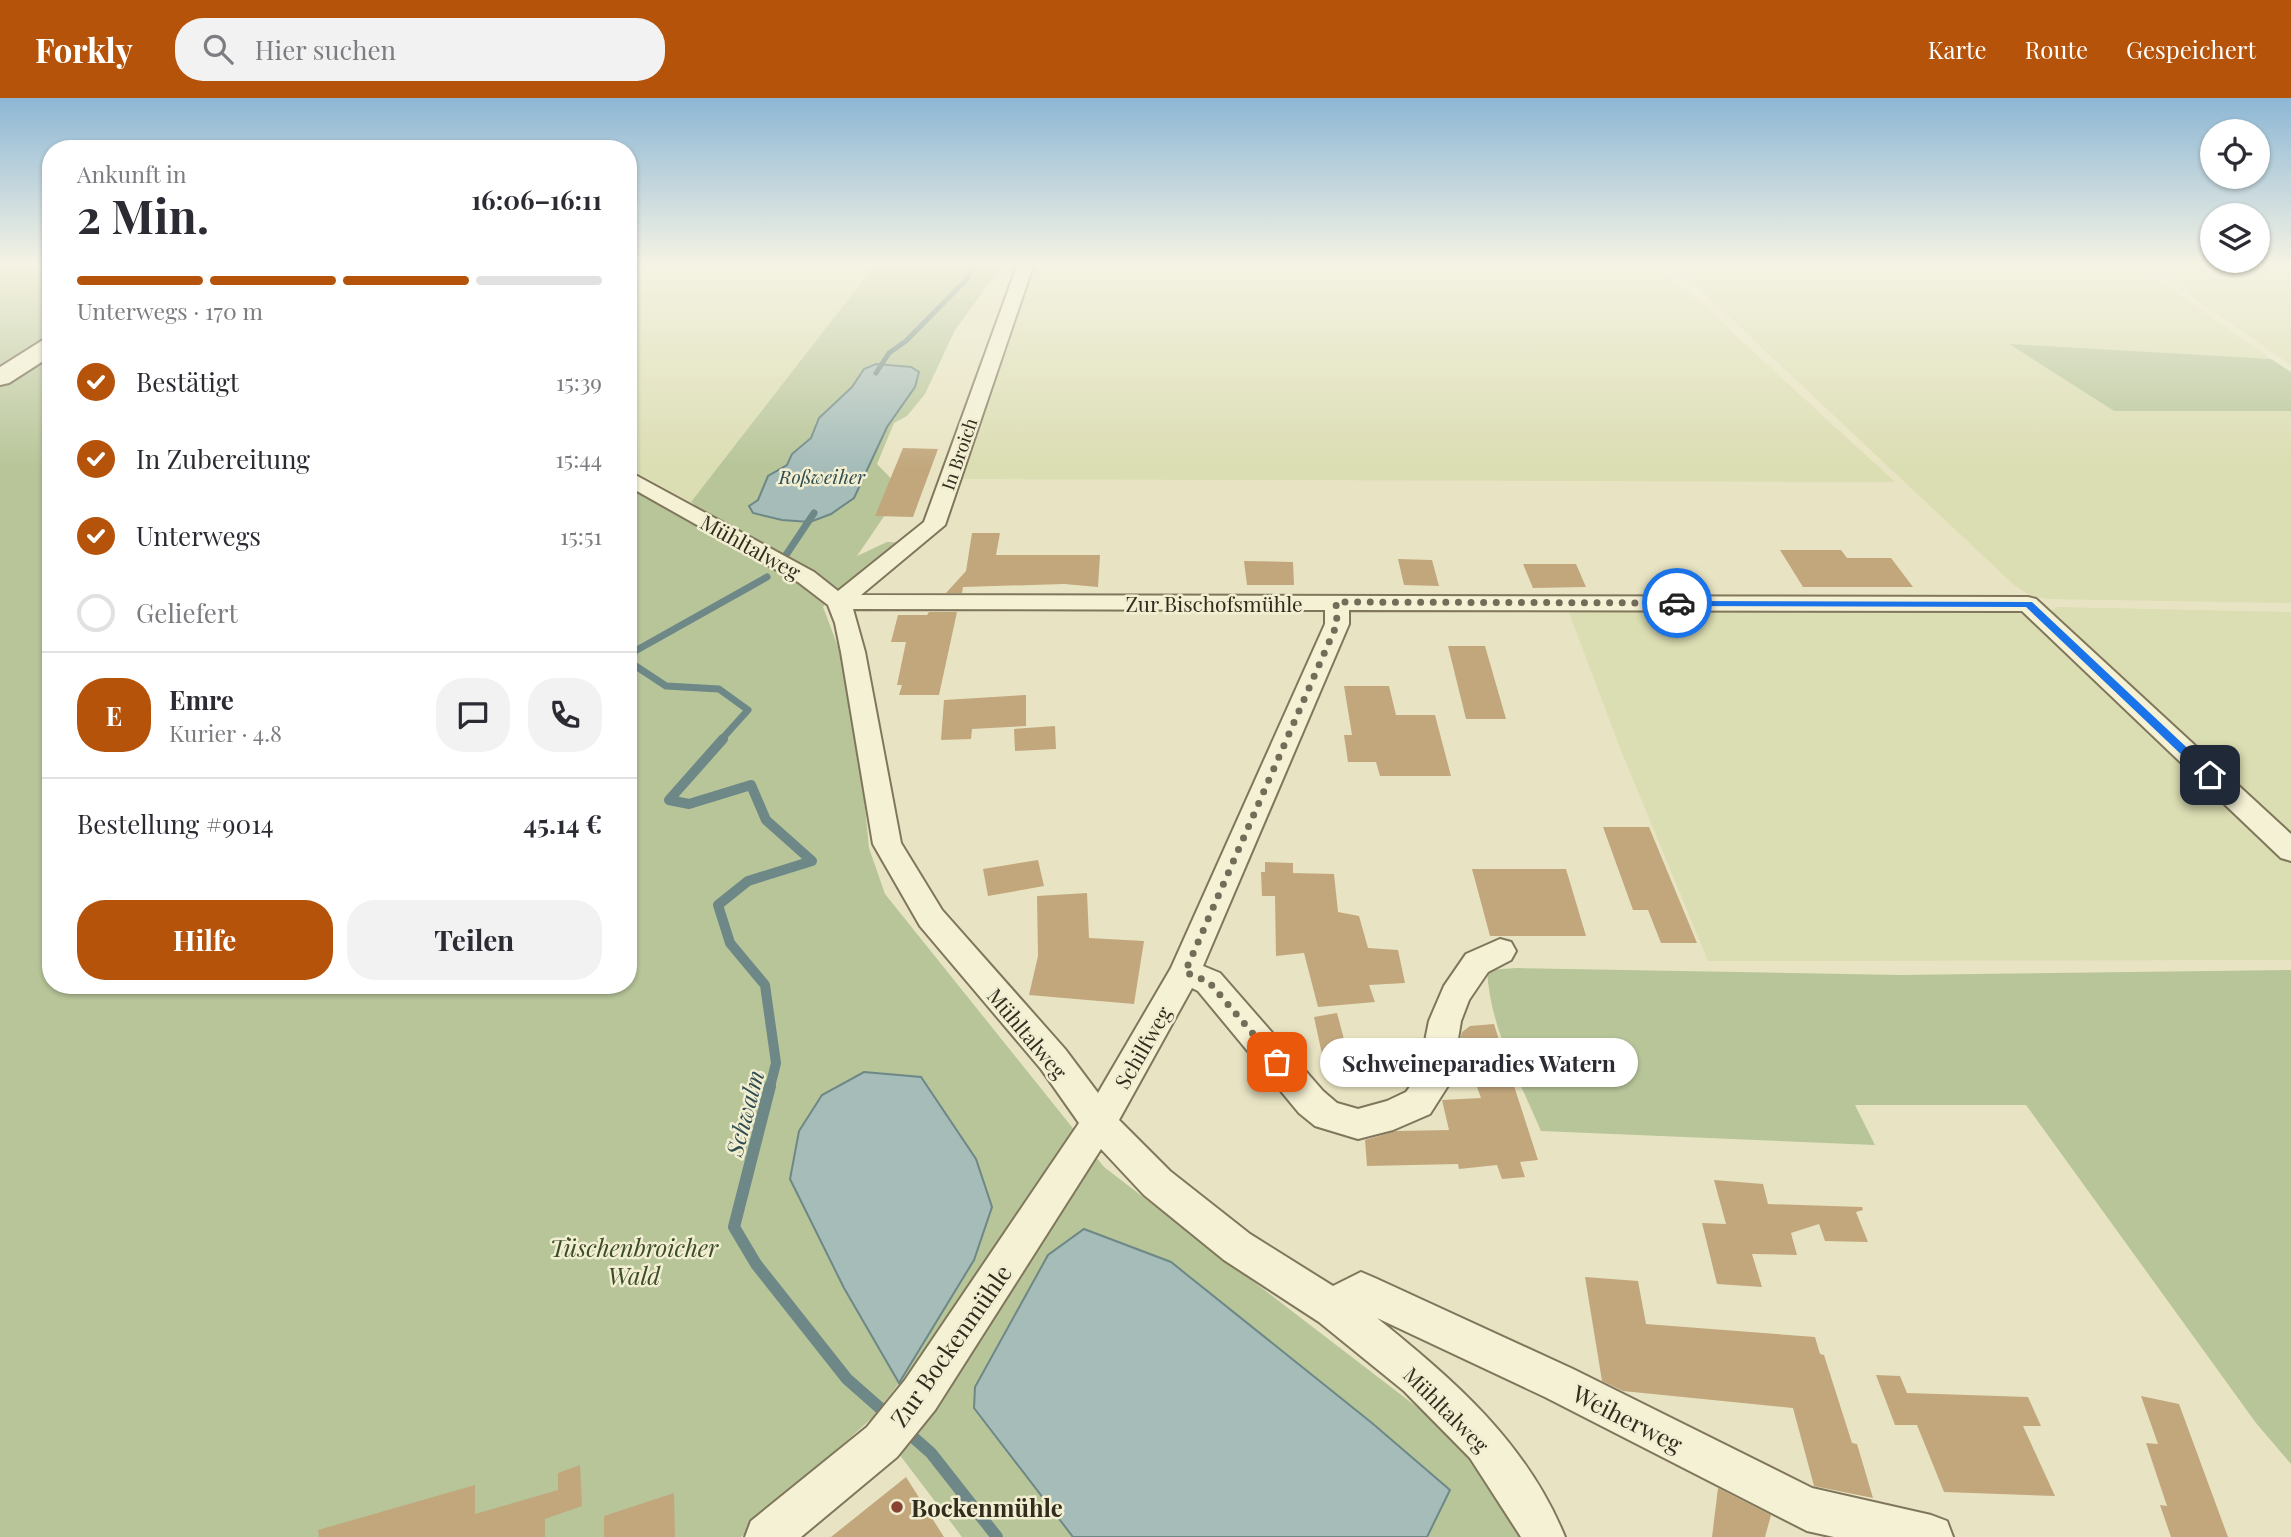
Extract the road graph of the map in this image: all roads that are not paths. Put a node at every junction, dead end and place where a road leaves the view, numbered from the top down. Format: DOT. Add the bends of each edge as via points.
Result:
graph roads {
  1 [pos="1001,333"];
  2 [pos="42,351"];
  3 [pos="0,378"];
  4 [pos="637,482"];
  5 [pos="838,602"];
  6 [pos="1336,602"];
  7 [pos="2291,851"];
  8 [pos="1500,951"];
  9 [pos="1185,972"];
  10 [pos="1099,1123"];
  11 [pos="1333,1308"];
  12 [pos="767,1537"];
  13 [pos="1543,1537"];
  14 [pos="1931,1537"];
  1 -- 5 [label="street, In Broich" via="934,524"];
  2 -- 3 [label="main road"];
  4 -- 5 [label="street, Mühltalweg" via="806,577"];
  5 -- 6 [label="street, Zur Bischofsmühle"];
  5 -- 10 [label="street, Mühltalweg" via="853,652 887,844 931,918 1053,1059"];
  6 -- 7 [label="street, Zur Bischofsmühle" via="2028,604"];
  6 -- 9 [label="street, Schilfweg" via="1337,624"];
  8 -- 9 [label="street" via="1477,962 1455,995 1445,1021 1434,1081 1418,1103 1358,1124 1327,1115 1311,1101 1209,982"];
  9 -- 10 [label="street, Schilfweg"];
  10 -- 11 [label="street, Mühltalweg" via="1157,1183 1237,1247"];
  10 -- 12 [label="street, Zur Bockenmühle" via="920,1395 882,1442"];
  11 -- 13 [label="street, Mühltalweg" via="1418,1377 1485,1443"];
  11 -- 14 [label="street, Weiherweg" via="1361,1291 1559,1383 1807,1509"];
}
